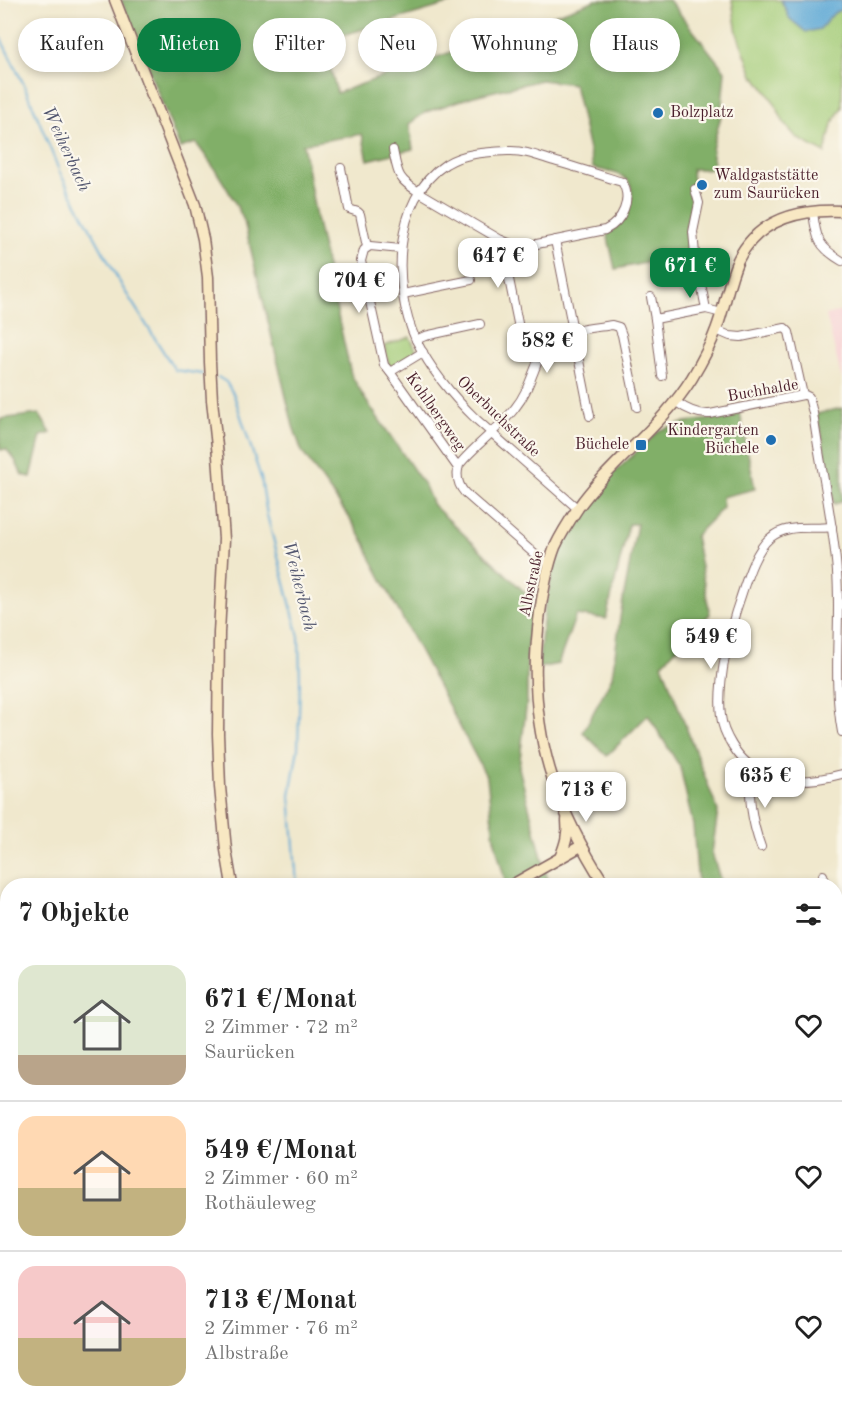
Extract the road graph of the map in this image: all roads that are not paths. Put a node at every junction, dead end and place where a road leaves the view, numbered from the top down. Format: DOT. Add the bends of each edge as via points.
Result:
graph roads {
  1 [pos="115,0"];
  2 [pos="393,150"];
  3 [pos="340,168"];
  4 [pos="695,189"];
  5 [pos="419,192"];
  6 [pos="842,211"];
  7 [pos="813,212"];
  8 [pos="501,240"];
  9 [pos="555,240"];
  10 [pos="367,247"];
  11 [pos="401,249"];
  12 [pos="842,261"];
  13 [pos="471,280"];
  14 [pos="403,294"];
  15 [pos="651,297"];
  16 [pos="706,309"];
  17 [pos="722,313"];
  18 [pos="655,319"];
  19 [pos="480,324"];
  20 [pos="716,330"];
  21 [pos="573,332"];
  22 [pos="520,333"];
  23 [pos="416,340"];
  24 [pos="423,352"];
  25 [pos="390,372"];
  26 [pos="662,376"];
  27 [pos="803,395"];
  28 [pos="676,402"];
  29 [pos="637,407"];
  30 [pos="590,416"];
  31 [pos="491,433"];
  32 [pos="458,468"];
  33 [pos="578,509"];
  34 [pos="832,527"];
  35 [pos="549,563"];
  36 [pos="842,732"];
  37 [pos="755,769"];
  38 [pos="842,774"];
  39 [pos="566,813"];
  40 [pos="761,847"];
  41 [pos="583,850"];
  42 [pos="560,858"];
  43 [pos="545,866"];
  44 [pos="823,875"];
  45 [pos="231,878"];
  46 [pos="524,878"];
  47 [pos="601,878"];
  48 [pos="824,878"];
  1 -- 45 [label="street" via="195,205 203,239 224,539 218,734"];
  2 -- 5 [label="street" via="402,181"];
  3 -- 10 [label="street, Kohlbergweg" via="350,209 360,214"];
  4 -- 16 [label="street" via="699,204 693,232 695,254"];
  5 -- 8 [label="street"];
  5 -- 9 [label="street, Oberbuchstraße" via="453,160 509,151 530,153 622,182 628,197 617,222 605,230"];
  5 -- 11 [label="street, Oberbuchstraße"];
  6 -- 7 [label="street, Albstraße"];
  7 -- 12 [label="street" via="822,246"];
  7 -- 17 [label="street, Albstraße" via="774,222 747,246 736,266"];
  8 -- 9 [label="street" via="526,246"];
  8 -- 22 [label="street"];
  9 -- 21 [label="street"];
  10 -- 11 [label="street"];
  10 -- 25 [label="street, Kohlbergweg" via="361,261 384,365"];
  11 -- 14 [label="street, Oberbuchstraße"];
  13 -- 14 [label="street"];
  14 -- 23 [label="street, Oberbuchstraße"];
  15 -- 18 [label="street"];
  16 -- 17 [label="street"];
  16 -- 18 [label="street"];
  17 -- 20 [label="street, Albstraße"];
  18 -- 26 [label="street"];
  19 -- 23 [label="street"];
  20 -- 27 [label="street" via="741,337 785,328"];
  20 -- 28 [label="street, Albstraße"];
  21 -- 29 [label="street, Kohlbergweg" via="618,327"];
  21 -- 30 [label="street"];
  21 -- 31 [label="street, Kohlbergweg" via="548,343 522,400"];
  23 -- 24 [label="street, Oberbuchstraße"];
  24 -- 25 [label="street, Kohlbergweg"];
  24 -- 31 [label="street, Oberbuchstraße" via="461,405"];
  25 -- 32 [label="street, Kohlbergweg"];
  27 -- 28 [label="street, Buchhalde" via="703,415"];
  27 -- 34 [label="street, Buchhalde" via="809,397 813,413"];
  28 -- 33 [label="street, Albstraße" via="597,483"];
  31 -- 32 [label="street, Kohlbergweg"];
  31 -- 33 [label="street, Oberbuchstraße"];
  32 -- 35 [label="street, Kohlbergweg" via="459,485 465,492"];
  33 -- 35 [label="street, Albstraße"];
  34 -- 36 [label="street, Buchhalde" via="839,602 837,688"];
  34 -- 37 [label="street" via="792,528 770,539 759,554 737,608 725,658 721,717 736,752"];
  35 -- 39 [label="street, Albstraße" via="536,643 536,690 547,760"];
  37 -- 38 [label="street" via="790,781"];
  37 -- 40 [label="street" via="750,782 752,810"];
  39 -- 41 [label="street, Albstraße"];
  39 -- 42 [label="street" via="567,836"];
  41 -- 42 [label="street"];
  41 -- 43 [label="street" via="576,858"];
  41 -- 47 [label="street, Albstraße"];
  42 -- 43 [label="street"];
  43 -- 46 [label="street"];
  44 -- 48 [label="street"];
}
